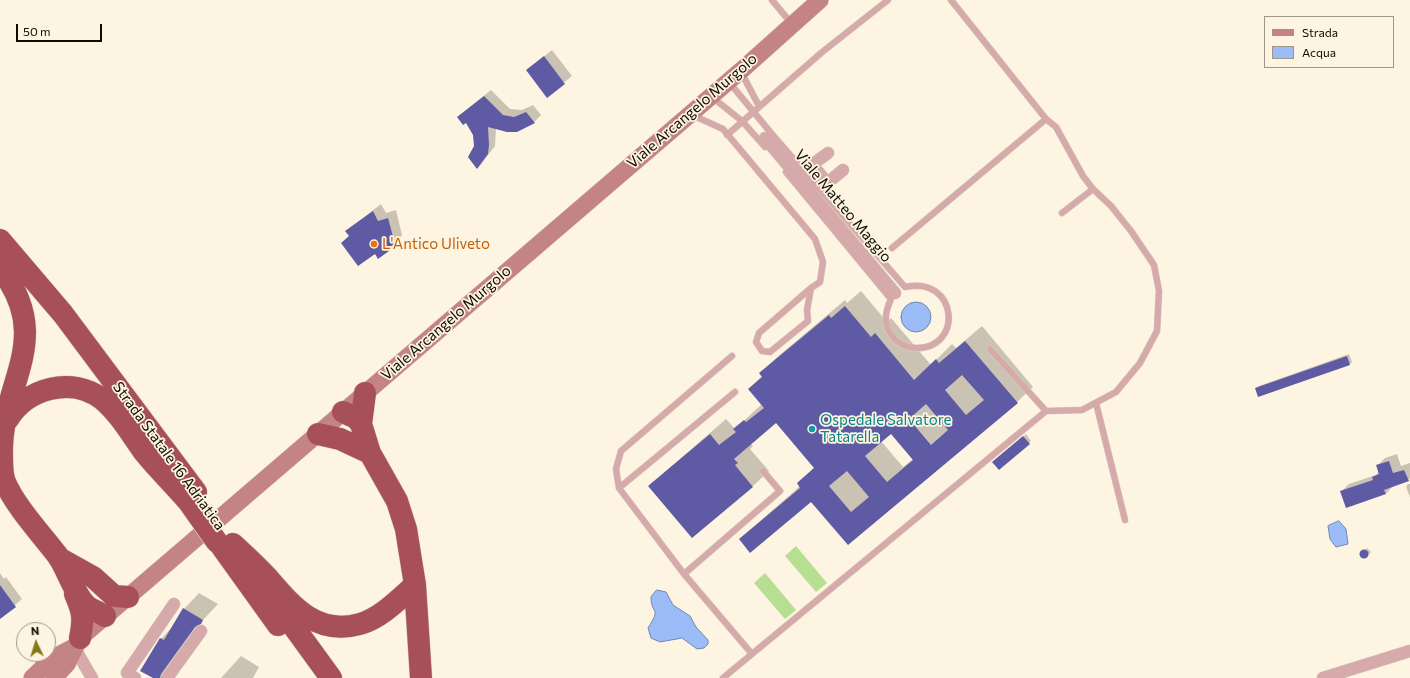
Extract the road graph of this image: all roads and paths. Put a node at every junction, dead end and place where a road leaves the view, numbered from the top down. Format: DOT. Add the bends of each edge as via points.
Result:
graph roads {
  1 [pos="772,0"];
  2 [pos="820,0"];
  3 [pos="888,0"];
  4 [pos="952,0"];
  5 [pos="792,25"];
  6 [pos="734,76"];
  7 [pos="710,96"];
  8 [pos="759,106"];
  9 [pos="753,111"];
  10 [pos="689,114"];
  11 [pos="1046,118"];
  12 [pos="742,121"];
  13 [pos="728,135"];
  14 [pos="765,138"];
  15 [pos="828,153"];
  16 [pos="843,170"];
  17 [pos="808,183"];
  18 [pos="1093,190"];
  19 [pos="1062,213"];
  20 [pos="0,240"];
  21 [pos="892,248"];
  22 [pos="7,264"];
  23 [pos="811,288"];
  24 [pos="28,290"];
  25 [pos="895,294"];
  26 [pos="990,349"];
  27 [pos="732,356"];
  28 [pos="735,392"];
  29 [pos="365,393"];
  30 [pos="1096,403"];
  31 [pos="1046,411"];
  32 [pos="343,412"];
  33 [pos="361,424"];
  34 [pos="5,425"];
  35 [pos="318,434"];
  36 [pos="362,449"];
  37 [pos="763,471"];
  38 [pos="619,488"];
  39 [pos="192,497"];
  40 [pos="1125,520"];
  41 [pos="225,539"];
  42 [pos="59,558"];
  43 [pos="839,573"];
  44 [pos="684,574"];
  45 [pos="843,579"];
  46 [pos="100,584"];
  47 [pos="415,585"];
  48 [pos="128,597"];
  49 [pos="806,601"];
  50 [pos="174,604"];
  51 [pos="812,605"];
  52 [pos="105,616"];
  53 [pos="201,631"];
  54 [pos="77,642"];
  55 [pos="1410,651"];
  56 [pos="752,654"];
  57 [pos="32,678"];
  58 [pos="54,678"];
  59 [pos="92,678"];
  60 [pos="135,678"];
  61 [pos="167,678"];
  62 [pos="316,678"];
  63 [pos="331,678"];
  64 [pos="420,678"];
  65 [pos="723,678"];
  66 [pos="1324,678"];
  1 -- 5 [label="lane"];
  2 -- 5 [label="main road, Viale Arcangelo Murgolo"];
  3 -- 8 [label="lane"];
  4 -- 11 [label="lane"];
  5 -- 6 [label="main road, Viale Arcangelo Murgolo"];
  6 -- 7 [label="main road, Viale Arcangelo Murgolo"];
  6 -- 8 [label="lane"];
  6 -- 9 [label="lane"];
  7 -- 10 [label="main road, Viale Arcangelo Murgolo"];
  7 -- 12 [label="lane"];
  8 -- 9 [label="lane"];
  9 -- 12 [label="lane"];
  9 -- 17 [label="lane"];
  10 -- 13 [label="lane" via="723,129"];
  10 -- 29 [label="main road, Viale Arcangelo Murgolo"];
  11 -- 18 [label="lane" via="1056,127"];
  11 -- 21 [label="lane"];
  12 -- 13 [label="lane"];
  12 -- 17 [label="lane" via="891,299 886,308 885,319 893,338 902,345 912,348 933,345 947,329 948,308 943,298 926,286 905,287"];
  13 -- 23 [label="lane" via="815,239 823,262 820,282"];
  14 -- 17 [label="street, Viale Matteo Maggio"];
  15 -- 16 [label="street" via="815,164 828,180"];
  17 -- 25 [label="street, Viale Matteo Maggio"];
  18 -- 19 [label="lane"];
  18 -- 30 [label="lane" via="1111,206 1154,265 1159,291 1157,331 1140,363 1116,392"];
  20 -- 22 [label="highway, Strada Statale 16 Adriatica"];
  22 -- 24 [label="highway, Strada Statale 16 Adriatica"];
  23 -- 23 [label="lane" via="759,333 756,342 762,351 770,352 808,322 807,310"];
  24 -- 34 [label="highway" via="22,360"];
  24 -- 39 [label="highway, Strada Statale 16 Adriatica" via="63,329"];
  26 -- 31 [label="lane"];
  27 -- 38 [label="lane" via="621,451 616,469"];
  28 -- 38 [label="lane"];
  29 -- 32 [label="main road, Viale Arcangelo Murgolo"];
  29 -- 33 [label="highway"];
  30 -- 31 [label="lane" via="1082,410"];
  30 -- 40 [label="lane"];
  31 -- 45 [label="lane"];
  32 -- 33 [label="highway" via="356,418"];
  32 -- 35 [label="main road, Viale Arcangelo Murgolo"];
  32 -- 36 [label="highway" via="346,426"];
  33 -- 36 [label="highway"];
  34 -- 39 [label="highway" via="17,408 33,394 60,387 88,391 113,410 145,453"];
  34 -- 42 [label="highway" via="2,445 5,482"];
  35 -- 36 [label="highway" via="340,439"];
  35 -- 48 [label="main road, Viale Arcangelo Murgolo"];
  36 -- 47 [label="highway" via="397,501 406,529"];
  37 -- 44 [label="lane" via="780,491"];
  38 -- 44 [label="lane"];
  39 -- 41 [label="highway, Strada Statale 16 Adriatica, bridge"];
  41 -- 47 [label="highway" via="296,609 311,619 327,625 360,624 376,617"];
  41 -- 62 [label="highway, Strada Statale 16 Adriatica"];
  41 -- 63 [label="highway, Strada Statale 16 Adriatica"];
  42 -- 46 [label="highway" via="93,577"];
  42 -- 52 [label="highway" via="85,604"];
  42 -- 54 [label="highway" via="82,608 84,620"];
  43 -- 45 [label="lane"];
  44 -- 56 [label="lane"];
  45 -- 51 [label="lane"];
  46 -- 48 [label="highway" via="114,596"];
  46 -- 52 [label="highway"];
  47 -- 64 [label="highway"];
  48 -- 52 [label="main road, Viale Arcangelo Murgolo"];
  49 -- 51 [label="lane"];
  50 -- 60 [label="street" via="127,672"];
  51 -- 56 [label="lane" via="777,630"];
  52 -- 54 [label="main road, Viale Arcangelo Murgolo"];
  53 -- 61 [label="street"];
  54 -- 57 [label="main road, Viale Arcangelo Murgolo" via="53,658"];
  54 -- 58 [label="main road, Viale Arcangelo Murgolo" via="67,664"];
  54 -- 59 [label="street"];
  55 -- 66 [label="street"];
  56 -- 65 [label="lane"];
}
